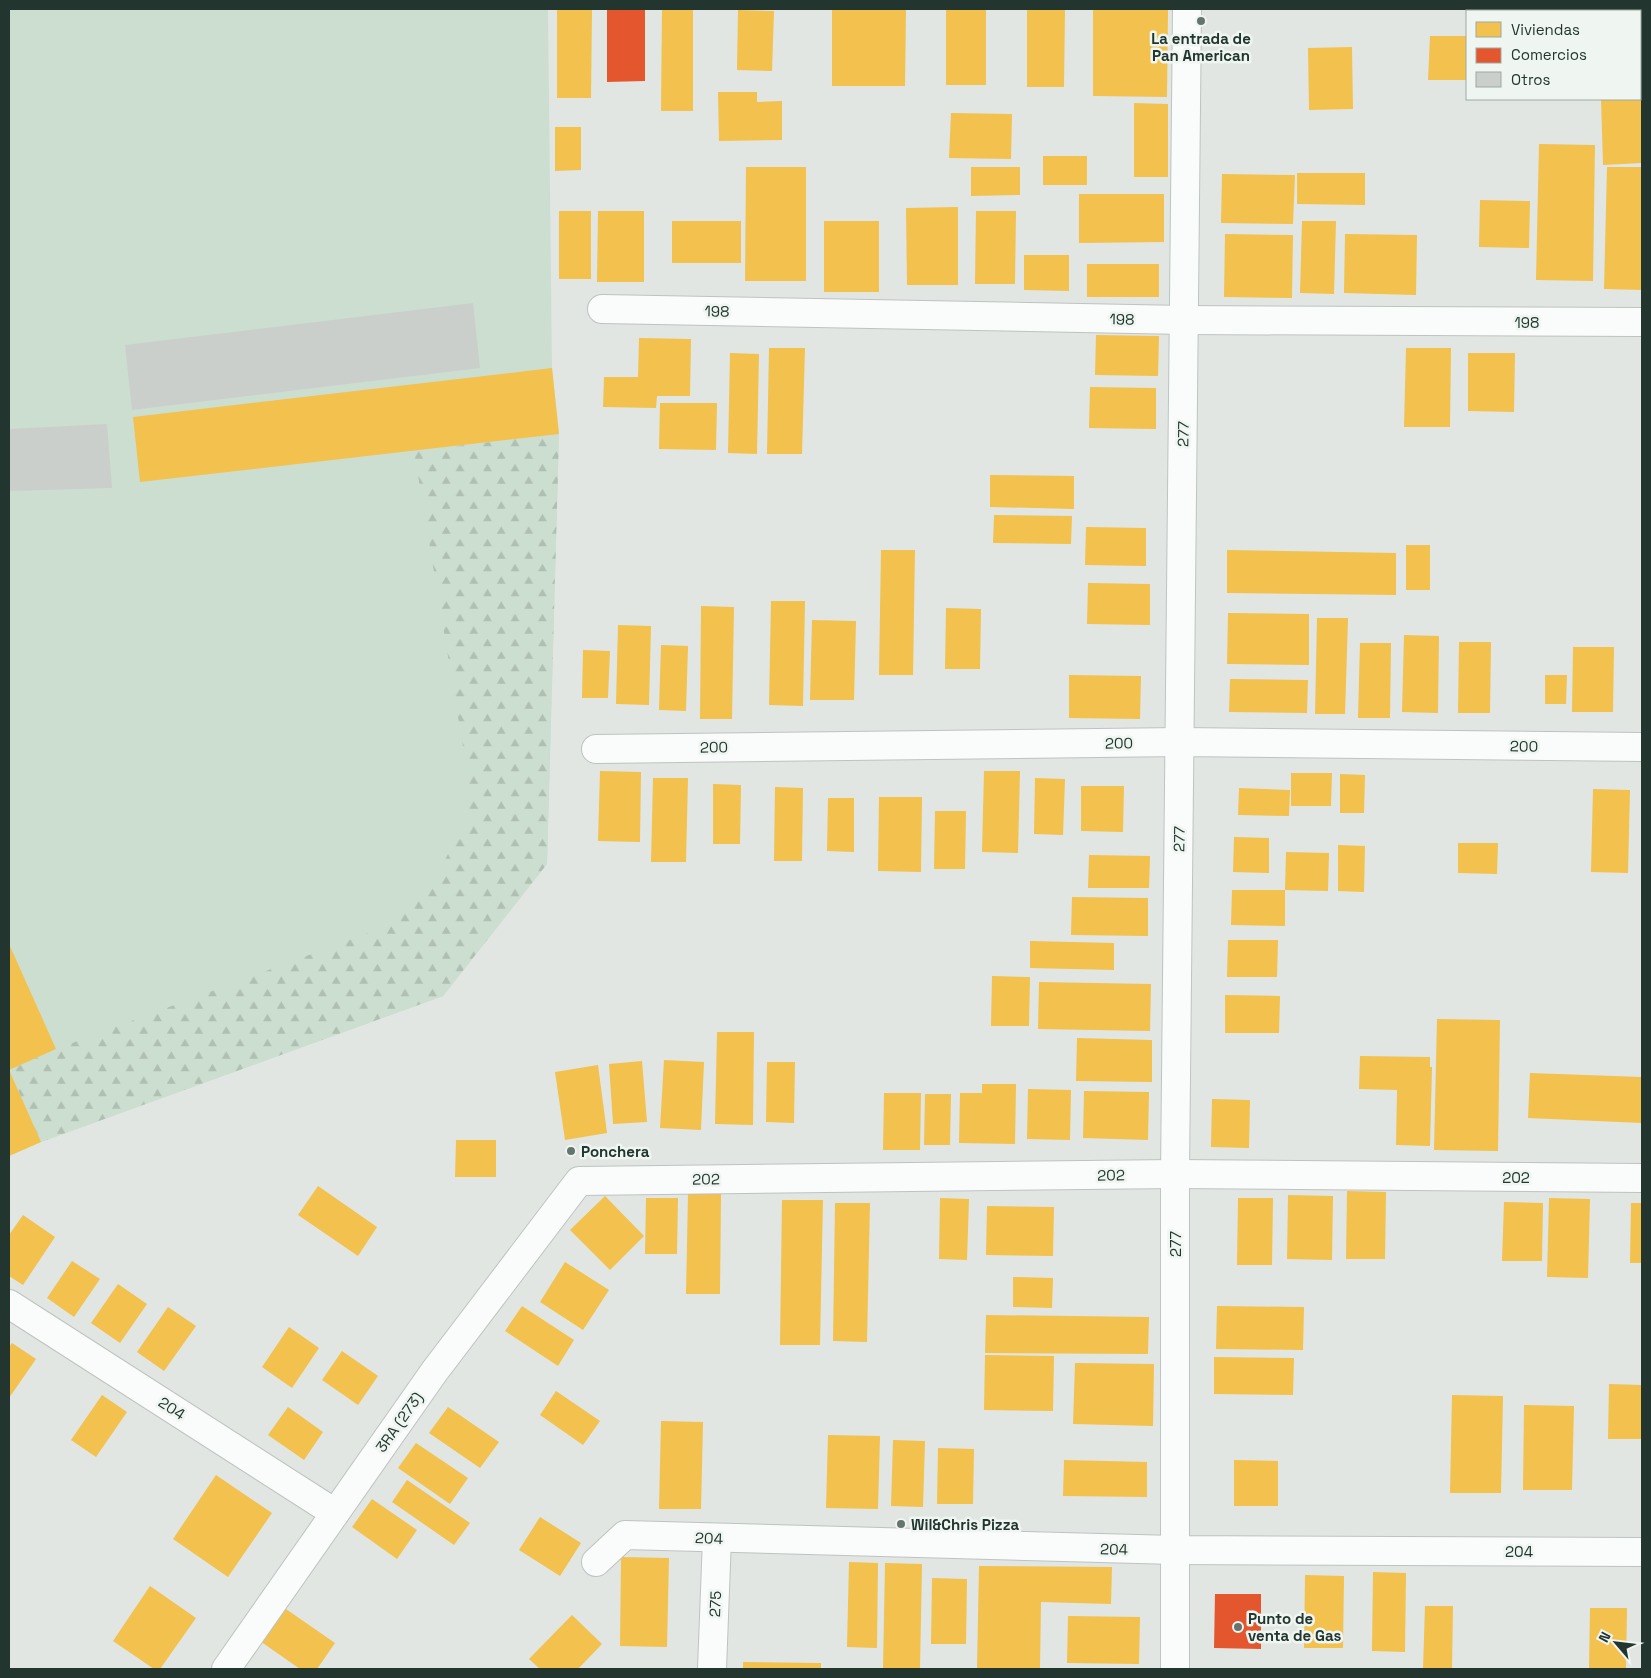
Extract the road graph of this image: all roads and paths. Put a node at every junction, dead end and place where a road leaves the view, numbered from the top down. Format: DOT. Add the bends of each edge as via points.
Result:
graph roads {
  1 [pos="1187,9"];
  2 [pos="602,309"];
  3 [pos="1184,320"];
  4 [pos="1642,322"];
  5 [pos="1180,742"];
  6 [pos="1642,747"];
  7 [pos="596,749"];
  8 [pos="1175,1174"];
  9 [pos="1642,1178"];
  10 [pos="579,1181"];
  11 [pos="9,1304"];
  12 [pos="335,1513"];
  13 [pos="717,1538"];
  14 [pos="1175,1550"];
  15 [pos="1642,1552"];
  16 [pos="596,1562"];
  17 [pos="226,1669"];
  18 [pos="712,1669"];
  19 [pos="1175,1669"];
  1 -- 3 [label="street, 277"];
  2 -- 3 [label="street, 198"];
  3 -- 4 [label="street, 198"];
  3 -- 5 [label="street, 277"];
  5 -- 6 [label="street, 200"];
  5 -- 7 [label="street, 200"];
  5 -- 8 [label="street, 277"];
  8 -- 9 [label="street, 202"];
  8 -- 10 [label="street, 202"];
  8 -- 14 [label="street, 277"];
  10 -- 12 [label="street, 3RA (273)" via="434,1372"];
  11 -- 12 [label="street, 204"];
  12 -- 17 [label="street, 3RA (273)"];
  13 -- 14 [label="street, 204"];
  13 -- 16 [label="street, 204" via="625,1535"];
  13 -- 18 [label="street, 275"];
  14 -- 15 [label="street, 204"];
  14 -- 19 [label="street, 277"];
}
